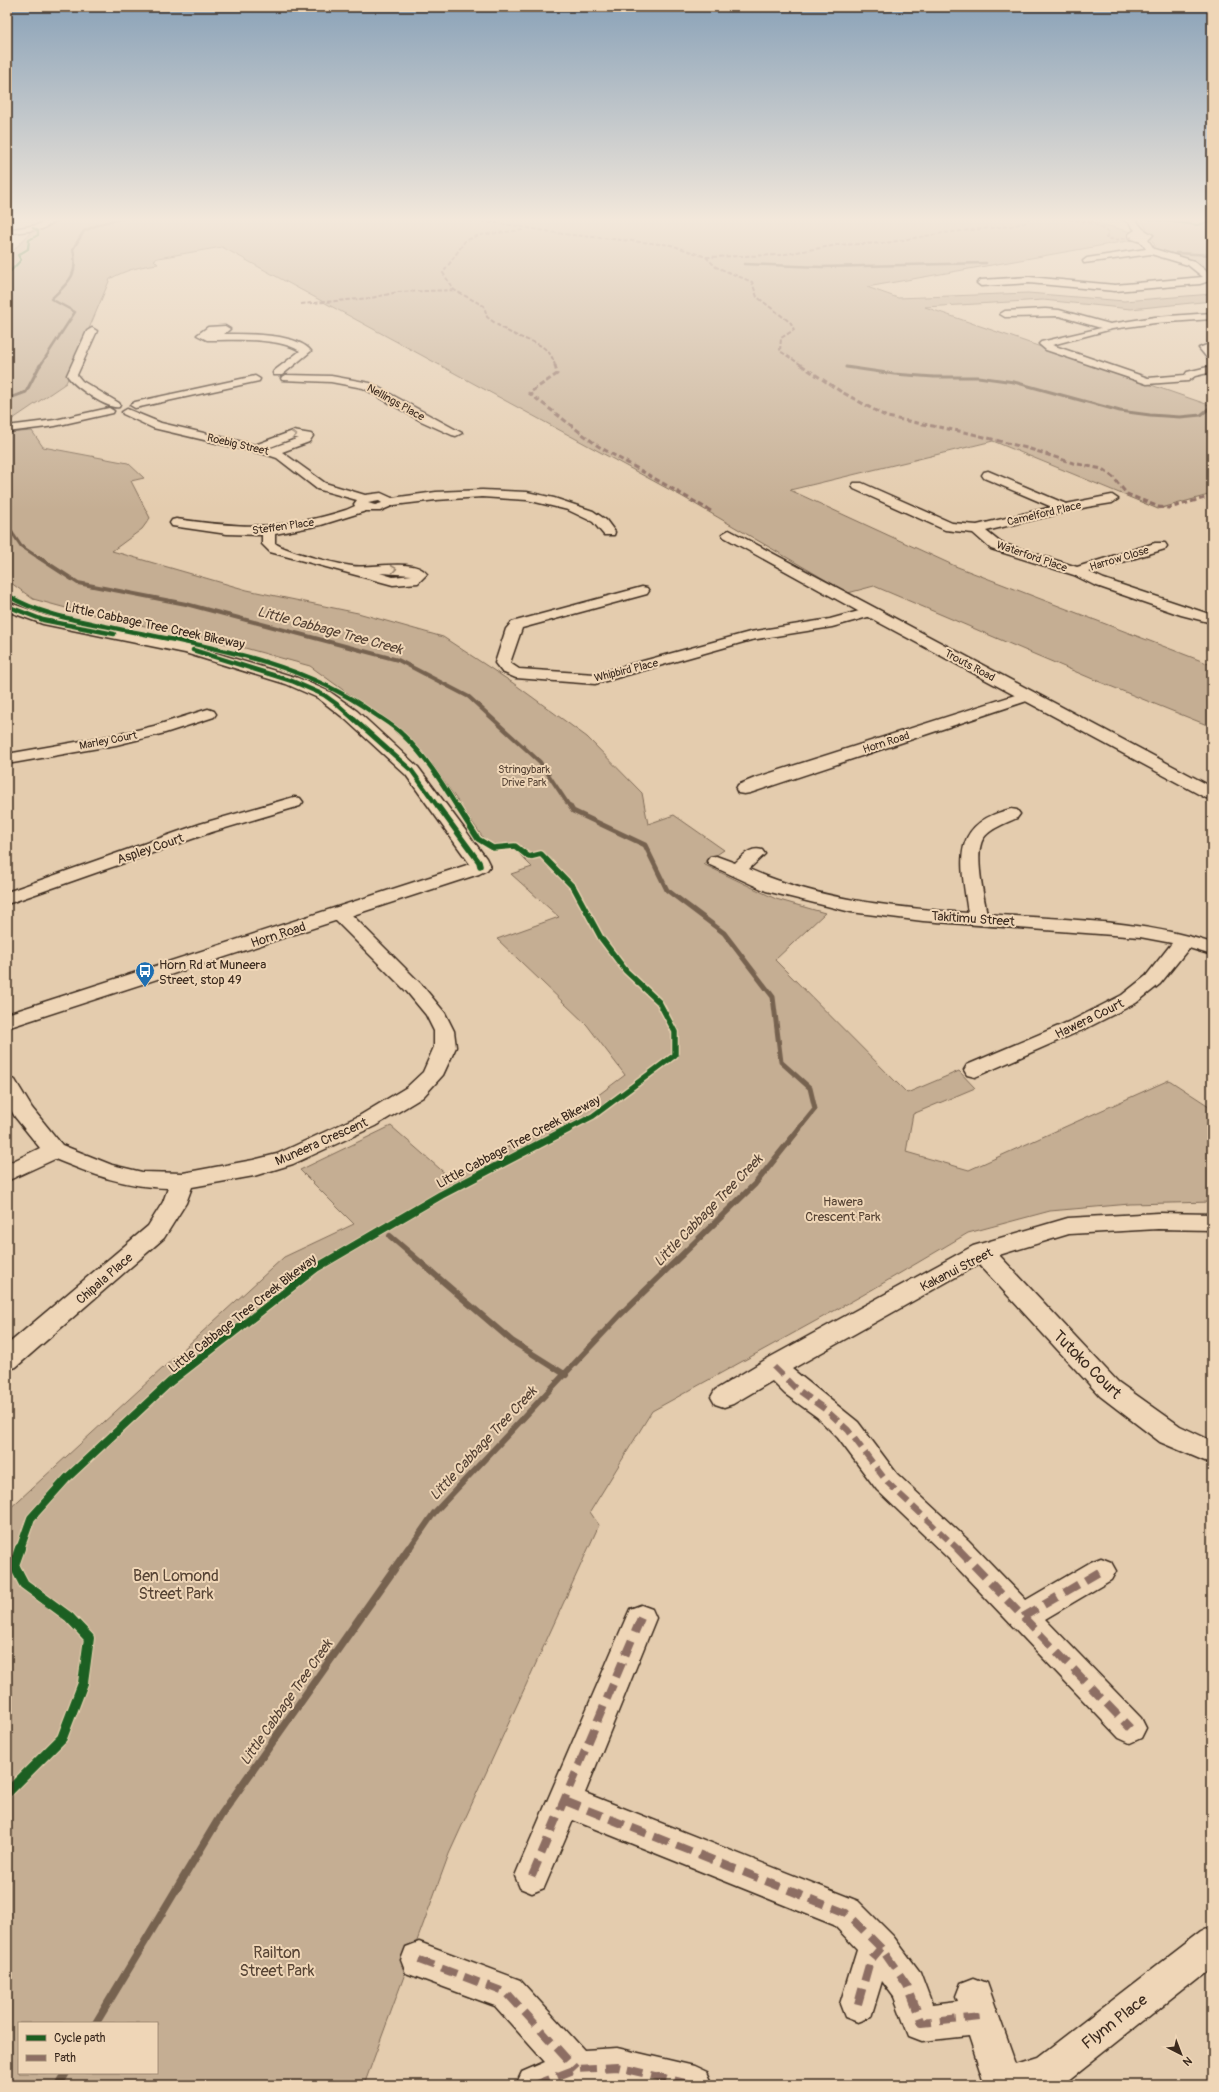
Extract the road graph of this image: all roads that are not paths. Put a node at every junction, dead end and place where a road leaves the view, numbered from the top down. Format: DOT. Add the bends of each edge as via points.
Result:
graph roads {
  1 [pos="1069,316"];
  2 [pos="1212,316"];
  3 [pos="1110,327"];
  4 [pos="92,331"];
  5 [pos="215,336"];
  6 [pos="1212,346"];
  7 [pos="1212,357"];
  8 [pos="1212,369"];
  9 [pos="270,377"];
  10 [pos="1188,378"];
  11 [pos="1200,382"];
  12 [pos="112,408"];
  13 [pos="131,408"];
  14 [pos="7,429"];
  15 [pos="456,433"];
  16 [pos="258,448"];
  17 [pos="272,452"];
  18 [pos="988,475"];
  19 [pos="858,486"];
  20 [pos="1112,499"];
  21 [pos="365,503"];
  22 [pos="1064,508"];
  23 [pos="176,523"];
  24 [pos="977,529"];
  25 [pos="268,531"];
  26 [pos="609,532"];
  27 [pos="729,534"];
  28 [pos="1160,546"];
  29 [pos="356,570"];
  30 [pos="1079,572"];
  31 [pos="642,591"];
  32 [pos="7,606"];
  33 [pos="870,612"];
  34 [pos="1212,619"];
  35 [pos="1028,696"];
  36 [pos="208,714"];
  37 [pos="7,759"];
  38 [pos="744,789"];
  39 [pos="1212,794"];
  40 [pos="294,802"];
  41 [pos="1011,814"];
  42 [pos="756,854"];
  43 [pos="716,861"];
  44 [pos="738,870"];
  45 [pos="7,898"];
  46 [pos="340,914"];
  47 [pos="978,918"];
  48 [pos="1185,940"];
  49 [pos="1212,949"];
  50 [pos="7,1021"];
  51 [pos="975,1070"];
  52 [pos="7,1085"];
  53 [pos="54,1150"];
  54 [pos="7,1173"];
  55 [pos="183,1181"];
  56 [pos="1212,1222"];
  57 [pos="982,1252"];
  58 [pos="7,1360"];
  59 [pos="774,1367"];
  60 [pos="724,1397"];
  61 [pos="1212,1453"];
  62 [pos="1101,1571"];
  63 [pos="1023,1617"];
  64 [pos="641,1618"];
  65 [pos="1130,1728"];
  66 [pos="565,1801"];
  67 [pos="532,1876"];
  68 [pos="1212,1944"];
  69 [pos="881,1948"];
  70 [pos="419,1960"];
  71 [pos="858,2004"];
  72 [pos="576,2069"];
  73 [pos="535,2085"];
  74 [pos="694,2085"];
  75 [pos="1004,2085"];
  76 [pos="1009,2085"];
  1 -- 3 [label="street"];
  2 -- 3 [label="street" via="1155,320"];
  3 -- 10 [label="street" via="1044,344 1147,381"];
  4 -- 12 [label="street, Roebig Street" via="72,375 78,383"];
  5 -- 9 [label="street" via="283,341 296,344 306,351"];
  6 -- 7 [label="street" via="1204,348"];
  8 -- 10 [label="street" via="1191,374"];
  9 -- 13 [label="street, Nellings Place"];
  9 -- 15 [label="street, Nellings Place" via="331,379 366,385 425,420"];
  10 -- 11 [label="street"];
  12 -- 13 [label="street, Roebig Street"];
  12 -- 14 [label="street" via="55,423"];
  13 -- 16 [label="street, Roebig Street" via="150,424"];
  16 -- 17 [label="street, Roebig Street"];
  16 -- 17 [label="street, one-way" via="293,434 308,436 305,440"];
  17 -- 21 [label="street, Roebig Street" via="321,486"];
  18 -- 22 [label="street"];
  19 -- 24 [label="street" via="950,527"];
  20 -- 22 [label="street, Camelford Place"];
  21 -- 25 [label="street, Steffen Place" via="328,519"];
  21 -- 26 [label="street, Roebig Street" via="381,497 390,502 484,492 509,493 549,500 577,509 599,520"];
  22 -- 24 [label="street, Camelford Place"];
  23 -- 25 [label="street, Steffen Place" via="232,530"];
  24 -- 30 [label="street, Waterford Place" via="996,546"];
  25 -- 29 [label="street" via="269,544 276,549"];
  27 -- 33 [label="street, Trouts Road"];
  28 -- 30 [label="street, Harrow Close" via="1087,567"];
  30 -- 34 [label="street, Waterford Place" via="1099,582"];
  31 -- 33 [label="street, Whipbird Place" via="517,625 513,629 502,663 516,673 595,679 750,636 832,623"];
  32 -- 46 [label="street, Horn Road" via="43,620 188,649 292,680 324,695 412,771 480,866"];
  33 -- 35 [label="street, Trouts Road"];
  35 -- 38 [label="street, Horn Road"];
  35 -- 39 [label="street, Trouts Road"];
  36 -- 37 [label="street, Marley Court" via="159,730 116,740"];
  40 -- 45 [label="street, Aspley Court" via="206,828"];
  41 -- 47 [label="street" via="984,829 974,838 971,851"];
  42 -- 44 [label="street"];
  43 -- 44 [label="street, Takitimu Street"];
  44 -- 47 [label="street, Takitimu Street" via="773,887 851,906 894,913"];
  46 -- 50 [label="street, Horn Road"];
  46 -- 55 [label="street, Muneera Crescent" via="414,988 435,1013 444,1031 445,1047 432,1075 415,1092 392,1107 285,1159 231,1173"];
  47 -- 48 [label="street, Takitimu Street" via="1140,931"];
  48 -- 49 [label="street, Takitimu Street"];
  48 -- 51 [label="street, Hawera Court" via="1153,980 1129,999 1080,1024"];
  52 -- 53 [label="street, Muneera Crescent" via="23,1112"];
  53 -- 54 [label="street"];
  53 -- 55 [label="street, Muneera Crescent" via="106,1172 142,1180"];
  55 -- 58 [label="street, Chipala Place" via="174,1203 156,1232"];
  56 -- 57 [label="street, Kakanui Street" via="1158,1221 1068,1226"];
  57 -- 59 [label="street, Kakanui Street"];
  57 -- 61 [label="street, Tutoko Court" via="1109,1390 1170,1434"];
  59 -- 60 [label="street, Kakanui Street"];
  59 -- 63 [label="street" via="794,1387 848,1430 887,1482 958,1549"];
  62 -- 63 [label="street"];
  63 -- 65 [label="street"];
  64 -- 66 [label="street"];
  66 -- 67 [label="street"];
  66 -- 69 [label="street" via="846,1912"];
  68 -- 76 [label="street, Flynn Place" via="1049,2072"];
  69 -- 71 [label="street" via="870,1961"];
  69 -- 75 [label="street" via="907,1984 922,2023 978,2007"];
  70 -- 72 [label="street" via="507,1993"];
  72 -- 73 [label="street"];
  72 -- 74 [label="street" via="617,2067"];
}
